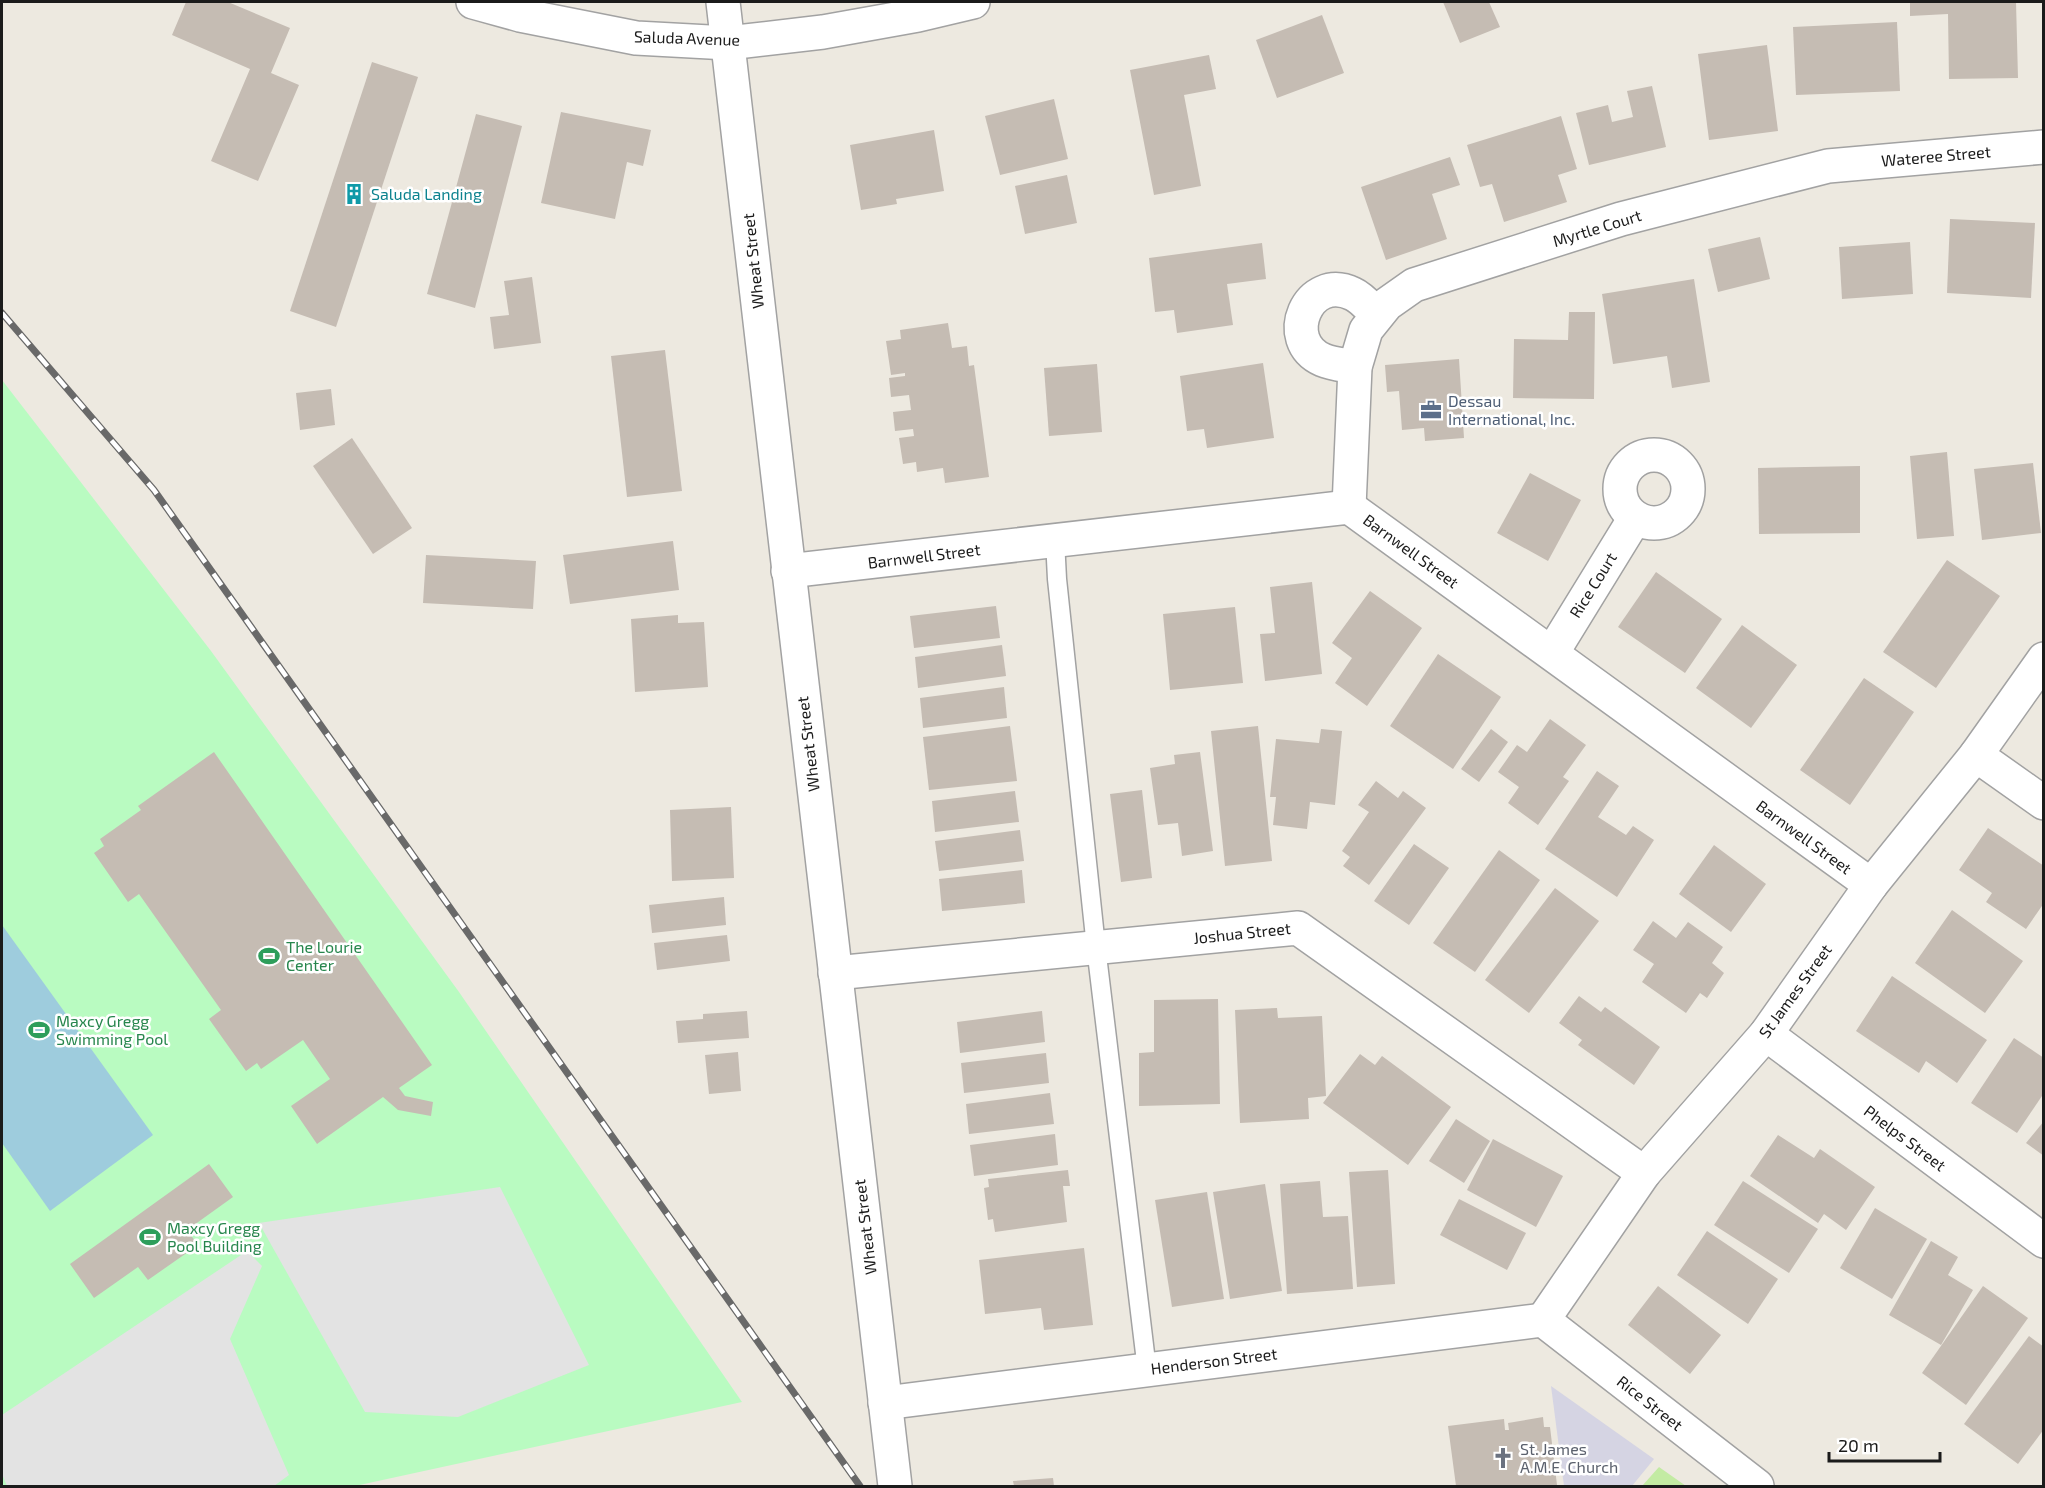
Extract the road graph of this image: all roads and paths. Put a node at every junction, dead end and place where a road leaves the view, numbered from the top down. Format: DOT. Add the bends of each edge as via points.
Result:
graph roads {
  1 [pos="473,2"];
  2 [pos="723,2"];
  3 [pos="973,2"];
  4 [pos="728,43"];
  5 [pos="2043,147"];
  6 [pos="1828,166"];
  7 [pos="1377,315"];
  8 [pos="1355,366"];
  9 [pos="1349,507"];
  10 [pos="1635,518"];
  11 [pos="1055,540"];
  12 [pos="788,571"];
  13 [pos="1552,652"];
  14 [pos="2043,659"];
  15 [pos="1976,755"];
  16 [pos="2043,803"];
  17 [pos="1871,885"];
  18 [pos="1096,947"];
  19 [pos="835,973"];
  20 [pos="1766,1034"];
  21 [pos="1644,1173"];
  22 [pos="2043,1241"];
  23 [pos="1543,1320"];
  24 [pos="1148,1370"];
  25 [pos="885,1403"];
  26 [pos="895,1486"];
  27 [pos="1757,1486"];
  1 -- 4 [label="street, Saluda Avenue" via="636,38"];
  2 -- 4 [label="street, Wheat Street"];
  3 -- 4 [label="street, Saluda Avenue" via="823,32"];
  4 -- 12 [label="street, Wheat Street"];
  5 -- 6 [label="street, Wateree Street"];
  6 -- 7 [label="street, Myrtle Court" via="1621,219 1414,285"];
  7 -- 8 [label="street, Myrtle Court" via="1366,330"];
  7 -- 8 [label="street" via="1354,294 1343,290 1320,294 1304,311 1301,334 1314,354 1323,360"];
  8 -- 9 [label="street, Myrtle Court"];
  9 -- 11 [label="street, Barnwell Street"];
  9 -- 13 [label="street, Barnwell Street"];
  10 -- 13 [label="street, Rice Court"];
  11 -- 12 [label="street, Barnwell Street"];
  11 -- 18 [label="lane"];
  12 -- 19 [label="street, Wheat Street"];
  13 -- 17 [label="street, Barnwell Street"];
  14 -- 15 [label="street, St James Street"];
  15 -- 16 [label="street"];
  15 -- 17 [label="street, St James Street"];
  17 -- 20 [label="street, St James Street"];
  18 -- 19 [label="street, Joshua Street"];
  18 -- 21 [label="street, Joshua Street" via="1298,928"];
  18 -- 24 [label="lane"];
  19 -- 25 [label="street, Wheat Street"];
  20 -- 21 [label="street, St James Street"];
  20 -- 22 [label="street, Phelps Street"];
  21 -- 23 [label="street, St James Street"];
  23 -- 24 [label="street, Henderson Street"];
  23 -- 27 [label="street, Rice Street"];
  24 -- 25 [label="street, Henderson Street"];
  25 -- 26 [label="street, Wheat Street"];
}
